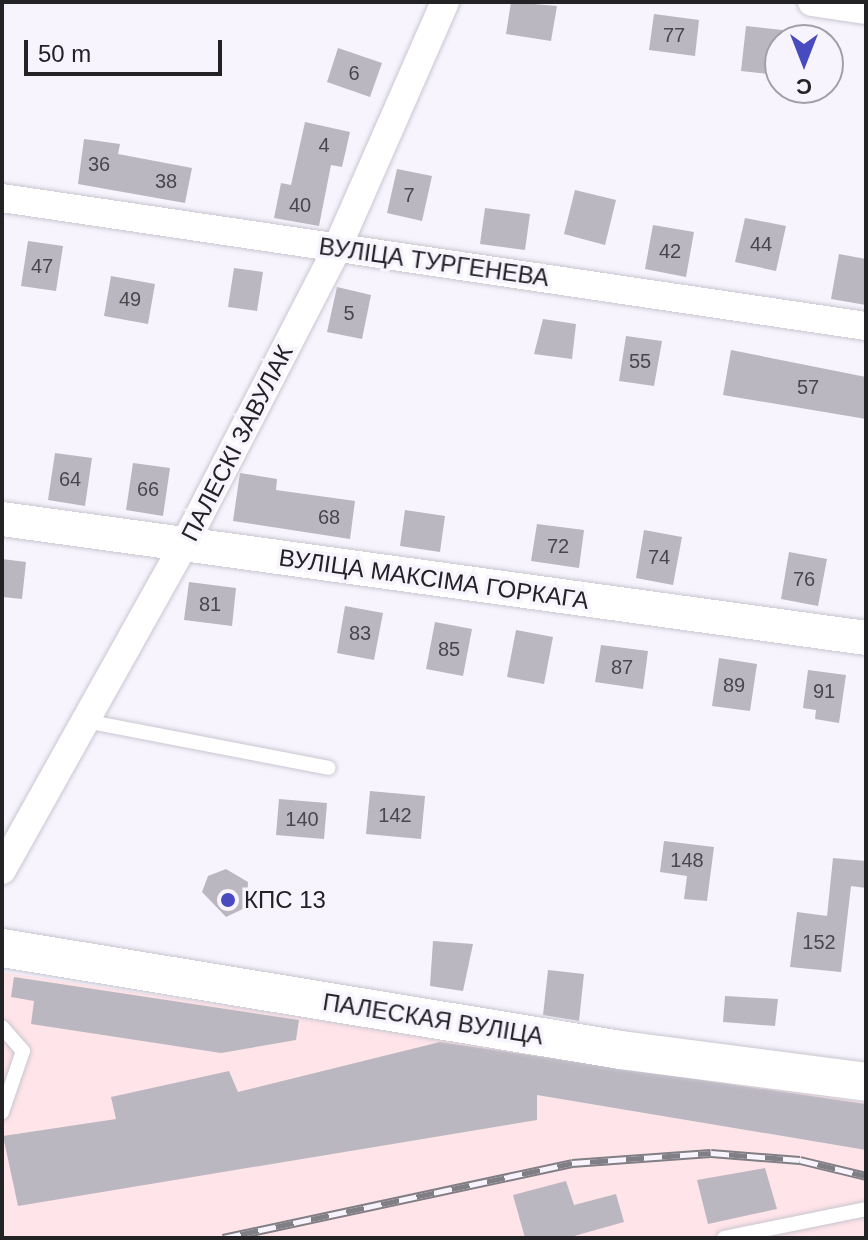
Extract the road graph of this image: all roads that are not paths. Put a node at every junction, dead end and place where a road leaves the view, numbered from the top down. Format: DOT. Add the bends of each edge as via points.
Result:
graph roads {
  1 [pos="445,2"];
  2 [pos="812,2"];
  3 [pos="866,10"];
  4 [pos="2,198"];
  5 [pos="337,248"];
  6 [pos="866,326"];
  7 [pos="2,519"];
  8 [pos="184,545"];
  9 [pos="866,638"];
  10 [pos="85,721"];
  11 [pos="328,768"];
  12 [pos="2,870"];
  13 [pos="2,948"];
  14 [pos="2,1027"];
  15 [pos="866,1082"];
  16 [pos="2,1112"];
  17 [pos="866,1209"];
  18 [pos="724,1238"];
  1 -- 5 [label="street, ПАЛЕСКІ ЗАВУЛАК"];
  2 -- 3 [label="street"];
  4 -- 5 [label="street, ВУЛІЦА ТУРГЕНЕВА"];
  5 -- 6 [label="street, ВУЛІЦА ТУРГЕНЕВА"];
  5 -- 8 [label="street, ПАЛЕСКІ ЗАВУЛАК"];
  7 -- 8 [label="street, ВУЛІЦА МАКСІМА ГОРКАГА"];
  8 -- 9 [label="street, ВУЛІЦА МАКСІМА ГОРКАГА"];
  8 -- 10 [label="street, ПАЛЕСКІ ЗАВУЛАК"];
  10 -- 11 [label="lane"];
  10 -- 12 [label="street, ПАЛЕСКІ ЗАВУЛАК"];
  13 -- 15 [label="main road, ПАЛЕСКАЯ ВУЛІЦА" via="621,1050"];
  14 -- 16 [label="lane" via="23,1051"];
  17 -- 18 [label="lane"];
}
